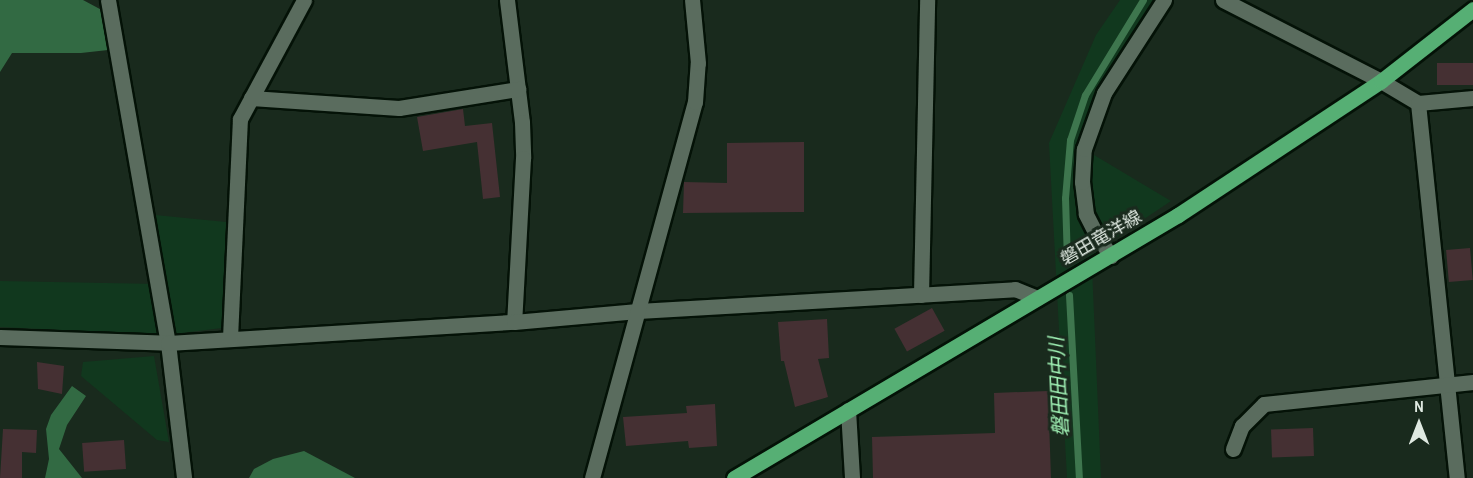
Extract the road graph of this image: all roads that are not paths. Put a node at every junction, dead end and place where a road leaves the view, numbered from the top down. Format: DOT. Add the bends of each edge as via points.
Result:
graph roads {
  1 [pos="108,0"];
  2 [pos="304,0"];
  3 [pos="507,0"];
  4 [pos="692,0"];
  5 [pos="927,0"];
  6 [pos="1164,0"];
  7 [pos="1223,0"];
  8 [pos="1473,9"];
  9 [pos="1381,81"];
  10 [pos="518,89"];
  11 [pos="251,98"];
  12 [pos="1473,98"];
  13 [pos="1418,104"];
  14 [pos="1110,256"];
  15 [pos="921,295"];
  16 [pos="1037,298"];
  17 [pos="638,311"];
  18 [pos="514,322"];
  19 [pos="0,337"];
  20 [pos="230,339"];
  21 [pos="168,343"];
  22 [pos="1473,382"];
  23 [pos="1446,385"];
  24 [pos="848,410"];
  25 [pos="1233,449"];
  26 [pos="184,478"];
  27 [pos="592,478"];
  28 [pos="734,478"];
  29 [pos="852,478"];
  30 [pos="1457,478"];
  1 -- 21 [label="street"];
  2 -- 11 [label="street"];
  3 -- 10 [label="street"];
  4 -- 17 [label="street" via="698,63 695,102"];
  5 -- 15 [label="street"];
  6 -- 14 [label="street" via="1104,93 1084,149 1082,182 1086,214"];
  7 -- 9 [label="street"];
  8 -- 9 [label="main road, 磐田竜洋線"];
  9 -- 13 [label="street"];
  9 -- 14 [label="main road, 磐田竜洋線"];
  10 -- 11 [label="street" via="399,108"];
  10 -- 18 [label="street" via="523,158"];
  11 -- 20 [label="street" via="240,118"];
  12 -- 13 [label="street"];
  13 -- 23 [label="street"];
  14 -- 16 [label="main road, 磐田竜洋線"];
  15 -- 16 [label="street" via="1015,289"];
  15 -- 17 [label="street"];
  16 -- 24 [label="main road, 磐田竜洋線"];
  17 -- 18 [label="street"];
  17 -- 27 [label="street"];
  18 -- 20 [label="street"];
  19 -- 21 [label="street"];
  20 -- 21 [label="street"];
  21 -- 26 [label="street"];
  22 -- 23 [label="street"];
  23 -- 25 [label="street" via="1264,404 1242,426"];
  23 -- 30 [label="street"];
  24 -- 28 [label="main road, 磐田竜洋線"];
  24 -- 29 [label="street"];
}
